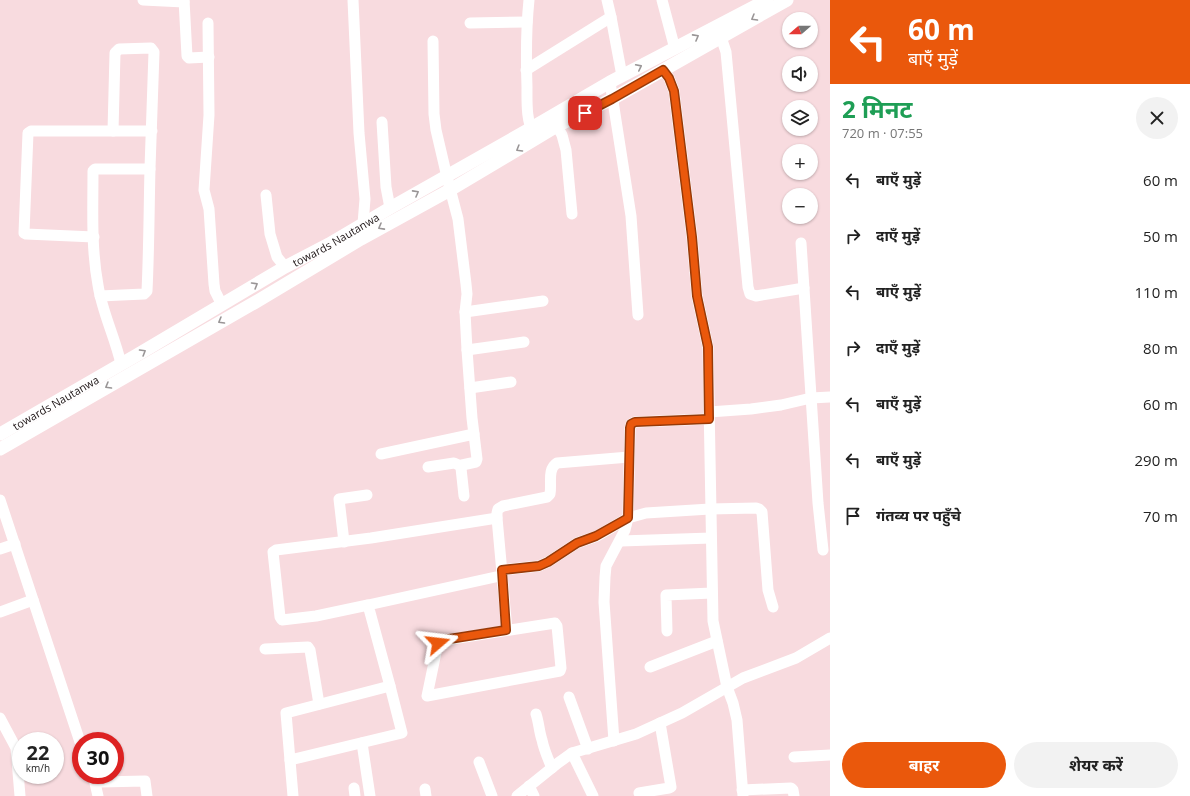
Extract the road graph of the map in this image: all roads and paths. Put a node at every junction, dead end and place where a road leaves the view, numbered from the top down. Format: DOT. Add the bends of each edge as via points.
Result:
graph roads {
  1 [pos="144,0"];
  2 [pos="353,0"];
  3 [pos="529,0"];
  4 [pos="607,0"];
  5 [pos="662,0"];
  6 [pos="767,0"];
  7 [pos="787,0"];
  8 [pos="184,1"];
  9 [pos="611,17"];
  10 [pos="527,22"];
  11 [pos="208,23"];
  12 [pos="470,23"];
  13 [pos="721,37"];
  14 [pos="433,41"];
  15 [pos="674,49"];
  16 [pos="208,57"];
  17 [pos="526,70"];
  18 [pos="663,70"];
  19 [pos="622,76"];
  20 [pos="610,82"];
  21 [pos="612,99"];
  22 [pos="554,121"];
  23 [pos="382,122"];
  24 [pos="113,131"];
  25 [pos="152,131"];
  26 [pos="533,134"];
  27 [pos="150,169"];
  28 [pos="447,176"];
  29 [pos="450,190"];
  30 [pos="266,195"];
  31 [pos="390,208"];
  32 [pos="572,214"];
  33 [pos="363,224"];
  34 [pos="94,236"];
  35 [pos="801,243"];
  36 [pos="285,267"];
  37 [pos="804,288"];
  38 [pos="100,296"];
  39 [pos="542,301"];
  40 [pos="222,305"];
  41 [pos="465,312"];
  42 [pos="638,315"];
  43 [pos="524,342"];
  44 [pos="467,350"];
  45 [pos="121,364"];
  46 [pos="511,382"];
  47 [pos="470,388"];
  48 [pos="830,397"];
  49 [pos="811,398"];
  50 [pos="709,415"];
  51 [pos="0,434"];
  52 [pos="474,434"];
  53 [pos="0,449"];
  54 [pos="381,454"];
  55 [pos="629,457"];
  56 [pos="461,466"];
  57 [pos="428,467"];
  58 [pos="367,495"];
  59 [pos="464,496"];
  60 [pos="0,500"];
  61 [pos="710,509"];
  62 [pos="497,518"];
  63 [pos="628,518"];
  64 [pos="711,538"];
  65 [pos="621,541"];
  66 [pos="344,542"];
  67 [pos="14,544"];
  68 [pos="0,549"];
  69 [pos="823,550"];
  70 [pos="502,572"];
  71 [pos="712,593"];
  72 [pos="33,600"];
  73 [pos="368,605"];
  74 [pos="773,606"];
  75 [pos="0,612"];
  76 [pos="506,630"];
  77 [pos="667,631"];
  78 [pos="830,638"];
  79 [pos="717,641"];
  80 [pos="265,649"];
  81 [pos="650,667"];
  82 [pos="390,686"];
  83 [pos="727,687"];
  84 [pos="569,697"];
  85 [pos="319,704"];
  86 [pos="536,714"];
  87 [pos="0,718"];
  88 [pos="660,723"];
  89 [pos="77,732"];
  90 [pos="614,741"];
  91 [pos="362,743"];
  92 [pos="588,749"];
  93 [pos="572,753"];
  94 [pos="830,755"];
  95 [pos="794,757"];
  96 [pos="290,760"];
  97 [pos="479,762"];
  98 [pos="552,768"];
  99 [pos="124,781"];
  100 [pos="95,784"];
  101 [pos="532,791"];
  102 [pos="639,793"];
  103 [pos="742,793"];
  104 [pos="20,796"];
  105 [pos="98,796"];
  106 [pos="147,796"];
  107 [pos="293,796"];
  108 [pos="370,796"];
  109 [pos="492,796"];
  110 [pos="517,796"];
  111 [pos="593,796"];
  112 [pos="794,796"];
  1 -- 8 [label="street"];
  2 -- 33 [label="street" via="359,133 365,199"];
  3 -- 10 [label="street"];
  4 -- 9 [label="street"];
  5 -- 15 [label="street"];
  15 -- 6 [label="main road, towards Nautanwa, one-way"];
  7 -- 13 [label="main road, one-way"];
  8 -- 16 [label="street" via="186,56"];
  9 -- 17 [label="street"];
  9 -- 19 [label="street"];
  10 -- 12 [label="street"];
  10 -- 17 [label="street"];
  11 -- 16 [label="street"];
  13 -- 18 [label="main road"];
  13 -- 37 [label="street" via="726,52 750,294 756,296"];
  14 -- 28 [label="street" via="434,114"];
  19 -- 15 [label="main road, towards Nautanwa, one-way"];
  16 -- 40 [label="street" via="209,115 204,190 209,209 215,291"];
  17 -- 26 [label="street" via="527,109"];
  18 -- 21 [label="main road"];
  18 -- 50 [label="street" via="674,91 697,296 708,347"];
  19 -- 20 [label="main road, towards Nautanwa"];
  20 -- 21 [label="street"];
  20 -- 22 [label="main road, towards Nautanwa"];
  21 -- 22 [label="main road"];
  21 -- 42 [label="street" via="631,216"];
  22 -- 26 [label="main road, towards Nautanwa"];
  22 -- 32 [label="street" via="562,134 566,150"];
  23 -- 31 [label="street"];
  24 -- 25 [label="street"];
  24 -- 25 [label="street" via="115,53 119,49 152,48"];
  24 -- 34 [label="street" via="28,133 24,233"];
  25 -- 27 [label="street"];
  26 -- 28 [label="main road, towards Nautanwa"];
  26 -- 29 [label="main road, one-way"];
  27 -- 34 [label="street" via="93,171"];
  27 -- 38 [label="street" via="148,291 144,294"];
  28 -- 29 [label="street"];
  31 -- 28 [label="main road, towards Nautanwa, one-way"];
  29 -- 41 [label="street" via="462,242 467,294"];
  29 -- 53 [label="main road, one-way" via="360,239"];
  30 -- 36 [label="street" via="270,234 277,257"];
  31 -- 33 [label="main road, towards Nautanwa"];
  33 -- 36 [label="main road, towards Nautanwa"];
  34 -- 38 [label="street"];
  35 -- 37 [label="street"];
  40 -- 36 [label="main road, towards Nautanwa, one-way"];
  37 -- 49 [label="street"];
  38 -- 45 [label="street"];
  39 -- 41 [label="street"];
  45 -- 40 [label="main road, towards Nautanwa, one-way"];
  41 -- 44 [label="street"];
  43 -- 44 [label="street"];
  44 -- 47 [label="street"];
  45 -- 51 [label="main road, towards Nautanwa"];
  46 -- 47 [label="street"];
  47 -- 52 [label="street"];
  48 -- 49 [label="street"];
  49 -- 50 [label="street" via="765,408"];
  49 -- 69 [label="street"];
  50 -- 55 [label="street" via="631,424"];
  50 -- 61 [label="street"];
  52 -- 54 [label="street"];
  52 -- 56 [label="street" via="477,461"];
  55 -- 62 [label="street" via="557,463 551,470 550,494 547,497 503,506 498,509"];
  55 -- 63 [label="street"];
  56 -- 57 [label="street" via="454,463"];
  56 -- 59 [label="street"];
  58 -- 66 [label="street" via="339,499"];
  60 -- 67 [label="street"];
  61 -- 63 [label="street" via="646,513"];
  61 -- 64 [label="street"];
  61 -- 74 [label="street" via="761,510 768,590"];
  62 -- 66 [label="street"];
  62 -- 70 [label="street"];
  63 -- 65 [label="street"];
  63 -- 70 [label="street" via="596,536 577,543 539,566"];
  64 -- 65 [label="street"];
  64 -- 71 [label="street"];
  65 -- 90 [label="street" via="606,566 604,590"];
  66 -- 73 [label="street" via="273,552 280,617 282,620 316,616"];
  67 -- 68 [label="street"];
  67 -- 72 [label="street"];
  70 -- 73 [label="street"];
  70 -- 76 [label="street"];
  71 -- 77 [label="street" via="666,595"];
  71 -- 79 [label="street"];
  72 -- 75 [label="street"];
  72 -- 89 [label="street"];
  73 -- 82 [label="street"];
  76 -- 76 [label="street" via="440,641 427,696 560,671 555,623"];
  78 -- 83 [label="street" via="796,658 743,678"];
  79 -- 81 [label="street"];
  79 -- 83 [label="street"];
  80 -- 85 [label="street" via="310,650"];
  82 -- 85 [label="street"];
  82 -- 91 [label="street" via="402,733"];
  83 -- 88 [label="street"];
  83 -- 103 [label="street" via="738,720"];
  84 -- 92 [label="street"];
  85 -- 96 [label="street" via="286,712"];
  86 -- 98 [label="street" via="541,740"];
  87 -- 104 [label="street" via="16,748"];
  88 -- 90 [label="street"];
  88 -- 102 [label="street" via="671,787"];
  90 -- 92 [label="street"];
  91 -- 96 [label="street"];
  91 -- 108 [label="street"];
  92 -- 93 [label="street"];
  93 -- 98 [label="street"];
  93 -- 111 [label="street"];
  94 -- 95 [label="street"];
  96 -- 107 [label="street"];
  97 -- 109 [label="street"];
  98 -- 101 [label="street"];
  99 -- 106 [label="street" via="145,781"];
  100 -- 105 [label="street"];
  101 -- 110 [label="street"];
  103 -- 112 [label="street" via="791,788"];
}
